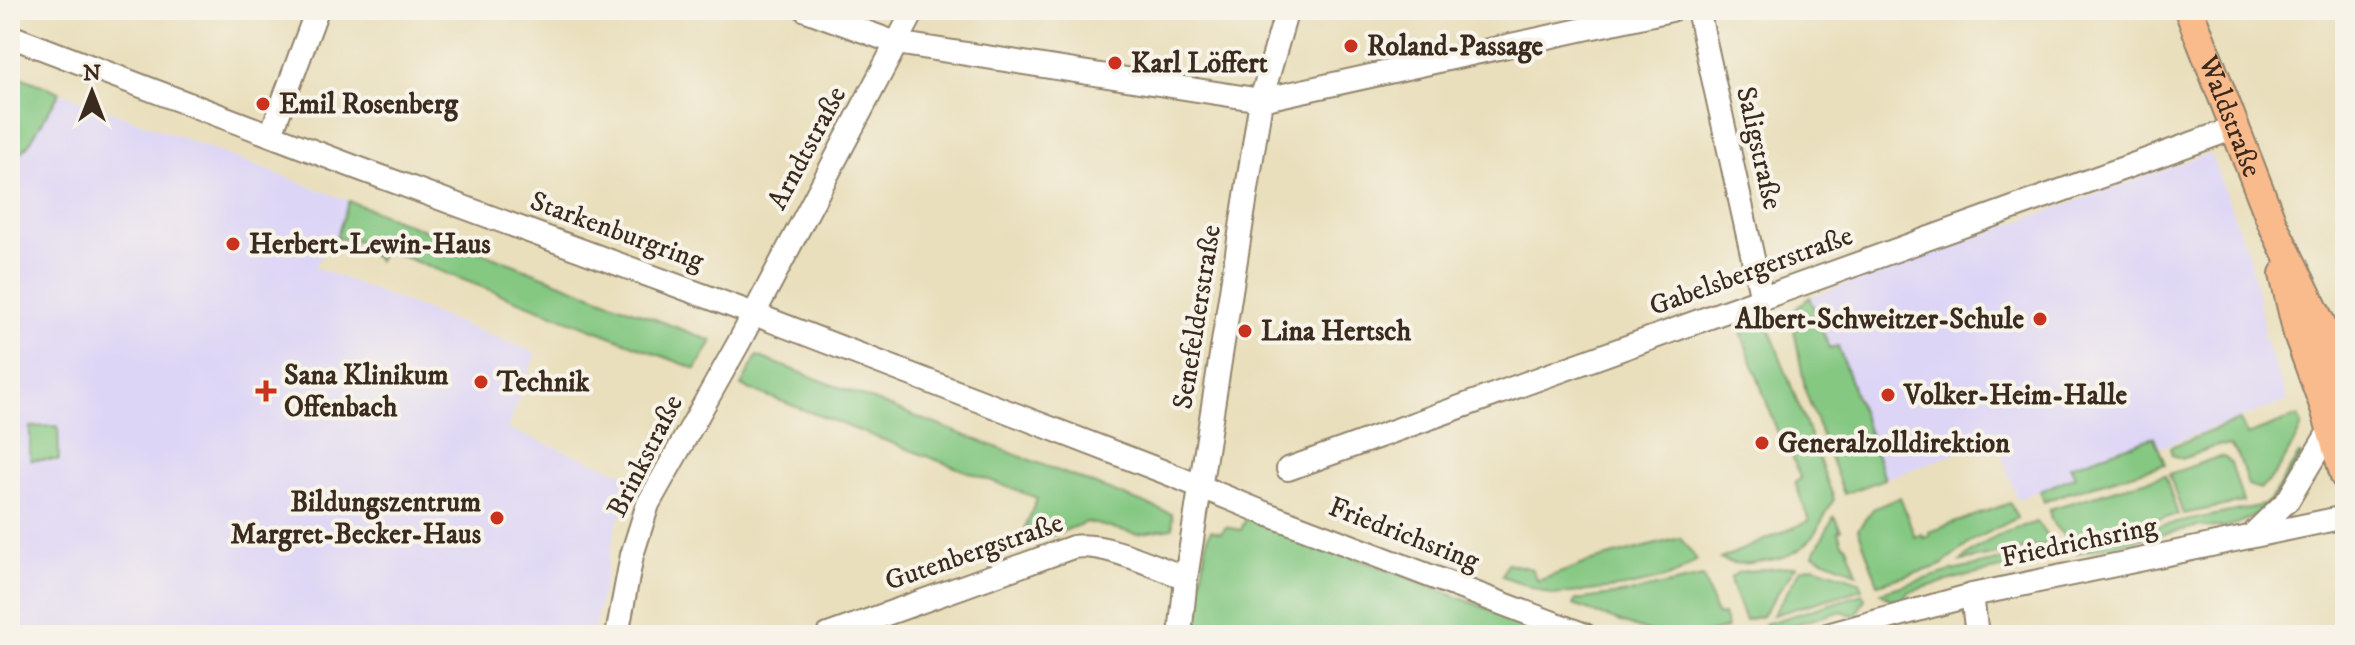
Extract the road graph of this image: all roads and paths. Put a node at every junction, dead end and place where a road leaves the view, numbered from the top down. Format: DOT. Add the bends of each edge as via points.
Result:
graph roads {
  1 [pos="317,10"];
  2 [pos="806,10"];
  3 [pos="914,10"];
  4 [pos="1287,10"];
  5 [pos="1671,10"];
  6 [pos="1698,10"];
  7 [pos="2189,10"];
  8 [pos="10,36"];
  9 [pos="896,43"];
  10 [pos="1261,100"];
  11 [pos="2235,128"];
  12 [pos="271,134"];
  13 [pos="2272,223"];
  14 [pos="1762,299"];
  15 [pos="754,314"];
  16 [pos="2345,385"];
  17 [pos="2339,429"];
  18 [pos="1288,469"];
  19 [pos="2345,476"];
  20 [pos="1202,487"];
  21 [pos="2345,517"];
  22 [pos="2251,536"];
  23 [pos="1186,578"];
  24 [pos="1972,595"];
  25 [pos="1557,630"];
  26 [pos="833,634"];
  27 [pos="617,635"];
  28 [pos="1180,635"];
  29 [pos="1585,635"];
  30 [pos="1827,635"];
  31 [pos="1977,635"];
  1 -- 12 [label="street"];
  2 -- 9 [label="street"];
  3 -- 9 [label="street, Arndtstraße"];
  4 -- 10 [label="street, Senefelderstraße"];
  5 -- 10 [label="street"];
  6 -- 14 [label="street, Saligstraße"];
  7 -- 11 [label="main road, Waldstraße"];
  8 -- 12 [label="street, Starkenburgring"];
  9 -- 10 [label="street"];
  9 -- 15 [label="street, Arndtstraße"];
  10 -- 20 [label="street, Senefelderstraße"];
  11 -- 13 [label="main road, Waldstraße"];
  11 -- 14 [label="street, Gabelsbergerstraße"];
  12 -- 15 [label="street, Starkenburgring"];
  13 -- 16 [label="main road, Waldstraße"];
  13 -- 17 [label="main road, Waldstraße" via="2298,334"];
  14 -- 18 [label="street, Gabelsbergerstraße"];
  15 -- 20 [label="street, Starkenburgring"];
  15 -- 27 [label="street, Brinkstraße" via="643,516"];
  17 -- 19 [label="main road, Waldstraße"];
  17 -- 22 [label="street" via="2320,444 2288,500"];
  20 -- 23 [label="street, Senefelderstraße"];
  20 -- 25 [label="street, Friedrichsring"];
  21 -- 22 [label="street, Friedrichsring"];
  22 -- 24 [label="street, Friedrichsring"];
  23 -- 26 [label="street, Gutenbergstraße" via="1084,545"];
  23 -- 28 [label="street, Senefelderstraße"];
  24 -- 30 [label="street, Friedrichsring"];
  24 -- 31 [label="street"];
  25 -- 29 [label="street, Friedrichsring"];
}
